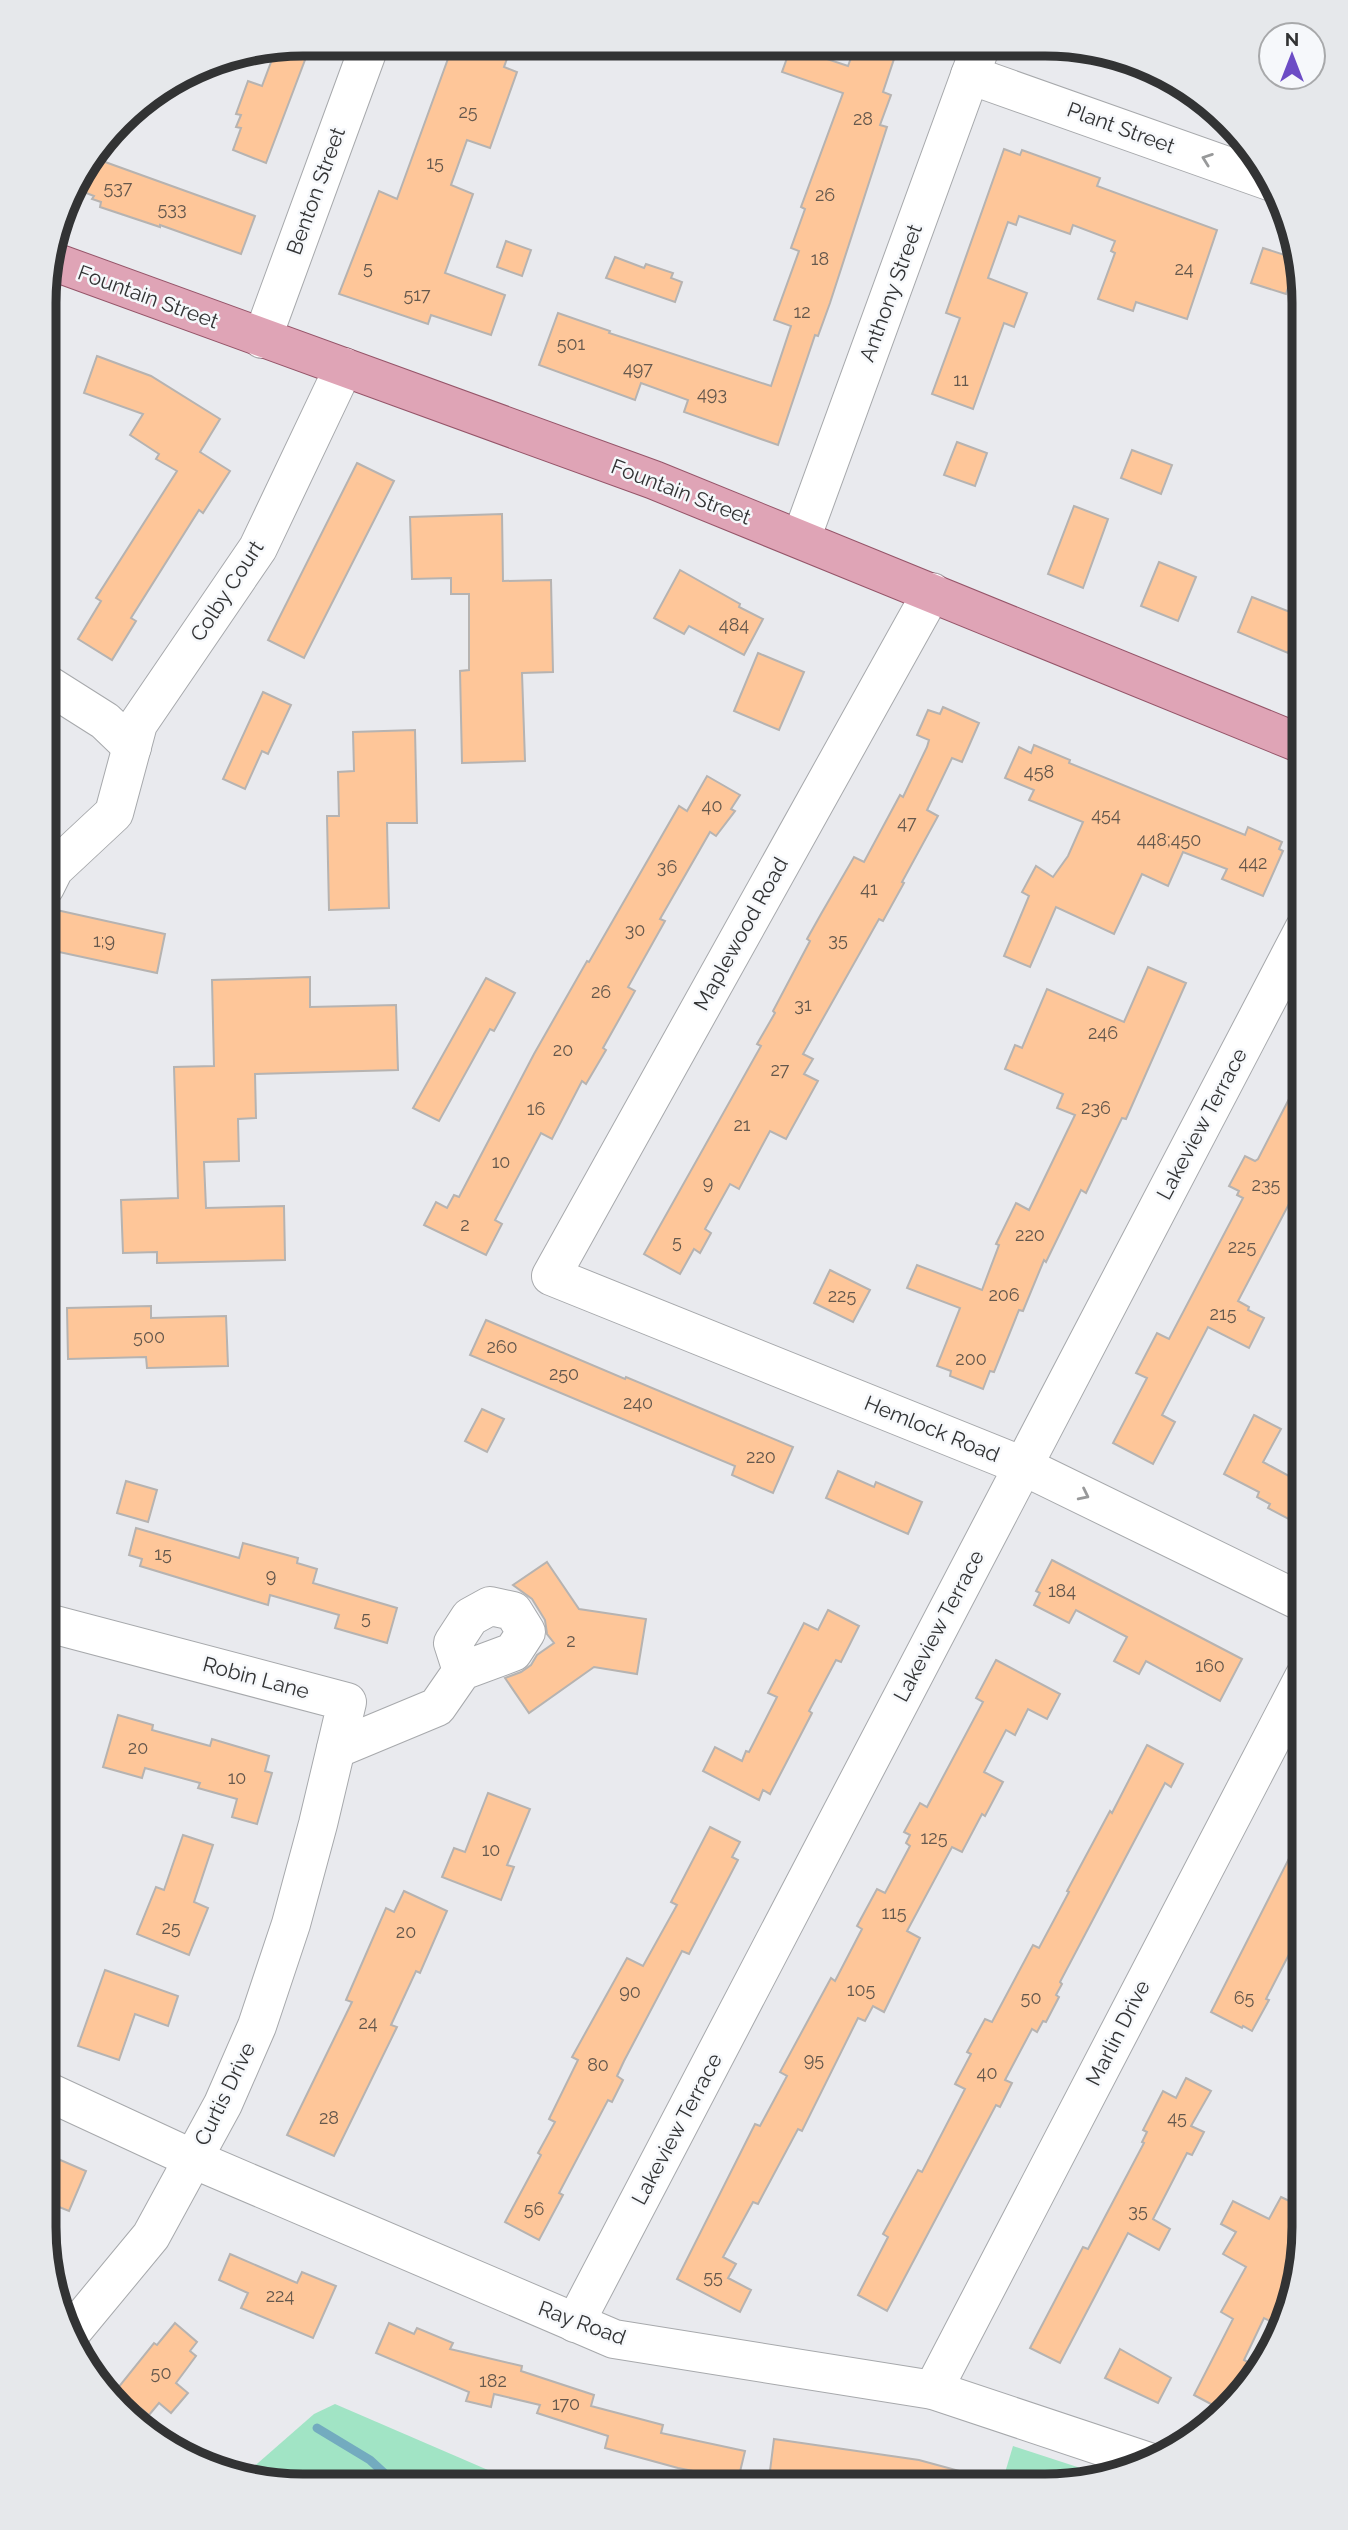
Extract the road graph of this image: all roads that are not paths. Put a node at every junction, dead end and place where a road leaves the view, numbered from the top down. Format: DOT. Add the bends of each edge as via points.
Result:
graph roads {
  1 [pos="365,57"];
  2 [pos="975,62"];
  3 [pos="1256,176"];
  4 [pos="59,264"];
  5 [pos="262,339"];
  6 [pos="344,367"];
  7 [pos="801,539"];
  8 [pos="932,592"];
  9 [pos="56,689"];
  10 [pos="1292,740"];
  11 [pos="132,747"];
  12 [pos="56,867"];
  13 [pos="1292,953"];
  14 [pos="551,1276"];
  15 [pos="1023,1466"];
  16 [pos="1291,1597"];
  17 [pos="56,1625"];
  18 [pos="462,1671"];
  19 [pos="1291,1701"];
  20 [pos="336,1749"];
  21 [pos="318,1824"];
  22 [pos="56,2096"];
  23 [pos="193,2159"];
  24 [pos="575,2323"];
  25 [pos="77,2326"];
  26 [pos="933,2390"];
  27 [pos="1134,2457"];
  1 -- 5 [label="street, Benton Street"];
  3 -- 2 [label="street, Plant Street, one-way"];
  2 -- 7 [label="street, Anthony Street"];
  4 -- 5 [label="main road, Fountain Street"];
  5 -- 6 [label="main road, Fountain Street"];
  6 -- 7 [label="main road, Fountain Street"];
  6 -- 11 [label="street, Colby Court" via="258,548 138,724"];
  7 -- 8 [label="main road, Fountain Street"];
  8 -- 10 [label="main road, Fountain Street"];
  8 -- 14 [label="street, Maplewood Road"];
  9 -- 11 [label="street" via="105,721"];
  11 -- 12 [label="street, Colby Court" via="114,813"];
  13 -- 15 [label="street, Lakeview Terrace"];
  14 -- 15 [label="street, Hemlock Road"];
  15 -- 16 [label="street, Hemlock Road, one-way"];
  15 -- 24 [label="street, Lakeview Terrace"];
  17 -- 20 [label="street, Robin Lane" via="347,1702"];
  18 -- 20 [label="street" via="437,1707"];
  19 -- 26 [label="street, Marlin Drive"];
  20 -- 21 [label="street, Robin Lane"];
  21 -- 23 [label="street, Curtis Drive" via="257,2026"];
  22 -- 23 [label="street, Ray Road"];
  23 -- 24 [label="street, Ray Road"];
  23 -- 25 [label="street, Curtis Drive" via="150,2236"];
  24 -- 26 [label="street, Ray Road" via="614,2339"];
  26 -- 27 [label="street, Ray Road"];
}
